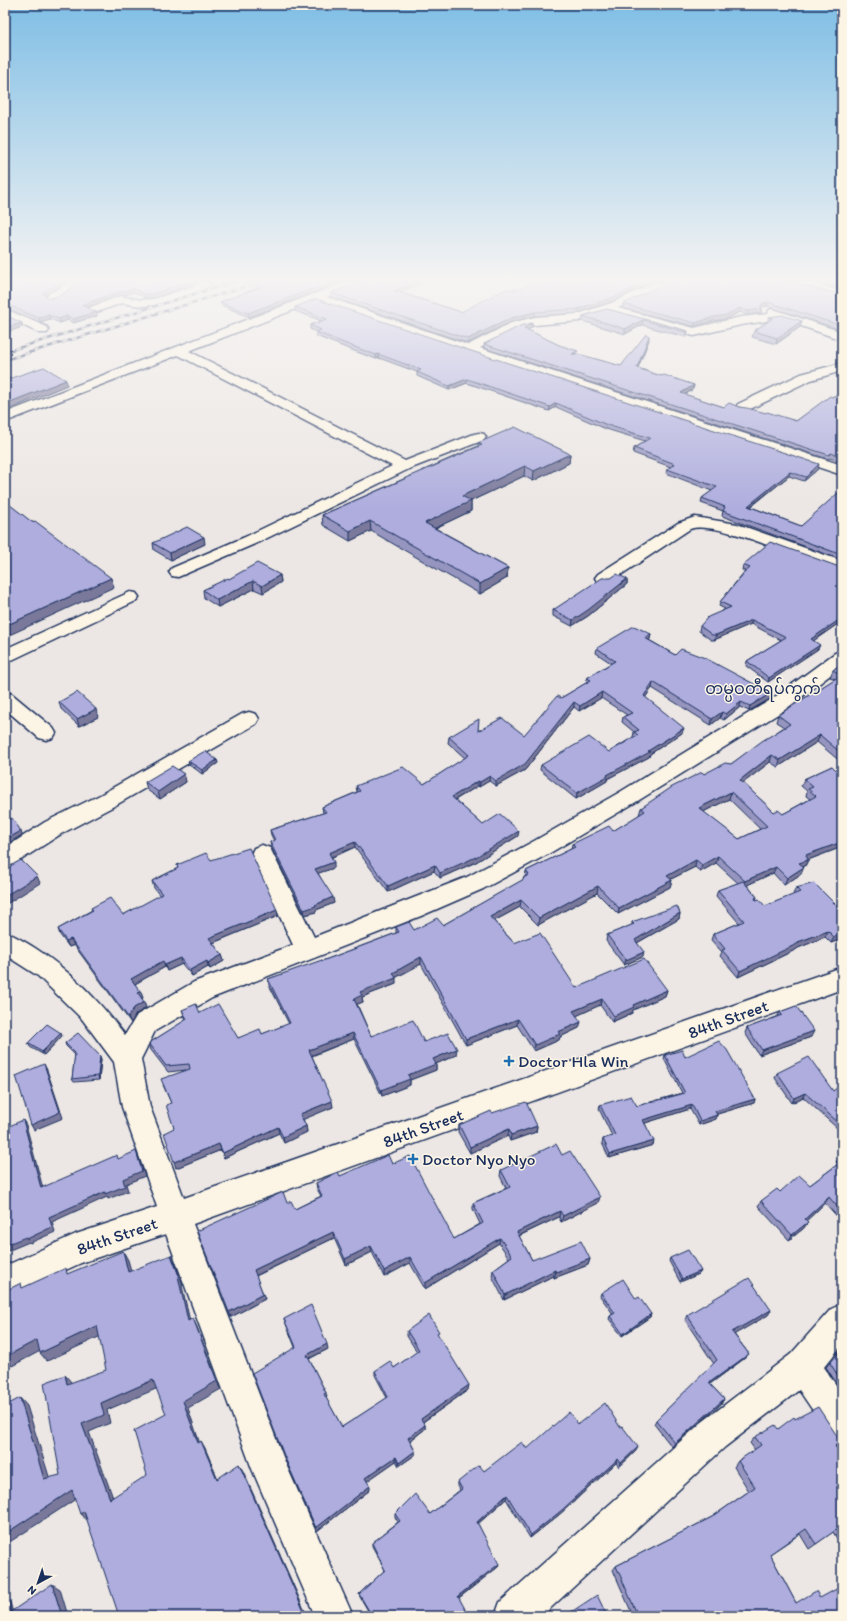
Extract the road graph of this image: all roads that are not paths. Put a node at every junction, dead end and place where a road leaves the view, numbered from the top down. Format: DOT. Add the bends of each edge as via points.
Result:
graph roads {
  1 [pos="159,358"];
  2 [pos="193,358"];
  3 [pos="493,358"];
  4 [pos="842,367"];
  5 [pos="743,407"];
  6 [pos="5,418"];
  7 [pos="478,437"];
  8 [pos="404,466"];
  9 [pos="842,470"];
  10 [pos="842,567"];
  11 [pos="178,572"];
  12 [pos="604,578"];
  13 [pos="130,597"];
  14 [pos="5,656"];
  15 [pos="842,657"];
  16 [pos="5,698"];
  17 [pos="249,719"];
  18 [pos="46,733"];
  19 [pos="262,854"];
  20 [pos="5,859"];
  21 [pos="5,942"];
  22 [pos="307,949"];
  23 [pos="842,978"];
  24 [pos="127,1058"];
  25 [pos="175,1216"];
  26 [pos="5,1282"];
  27 [pos="842,1320"];
  28 [pos="803,1366"];
  29 [pos="842,1424"];
  30 [pos="334,1616"];
  31 [pos="514,1616"];
  1 -- 6 [label="street"];
  2 -- 8 [label="street"];
  3 -- 9 [label="street"];
  4 -- 5 [label="street" via="806,377"];
  7 -- 8 [label="street"];
  8 -- 11 [label="street" via="251,540"];
  10 -- 12 [label="street" via="731,527 695,522 684,526"];
  13 -- 14 [label="street"];
  15 -- 22 [label="street" via="779,704 542,847 468,886"];
  16 -- 18 [label="street"];
  17 -- 20 [label="street" via="108,800 53,828"];
  19 -- 22 [label="street"];
  21 -- 24 [label="street" via="53,974 91,1011"];
  22 -- 24 [label="street" via="204,990 146,1023"];
  23 -- 25 [label="street, 84th Street"];
  24 -- 25 [label="street" via="136,1107"];
  25 -- 26 [label="street, 84th Street" via="76,1249"];
  25 -- 30 [label="street" via="270,1469"];
  27 -- 28 [label="street"];
  28 -- 29 [label="street"];
  28 -- 31 [label="street" via="713,1435"];
}
